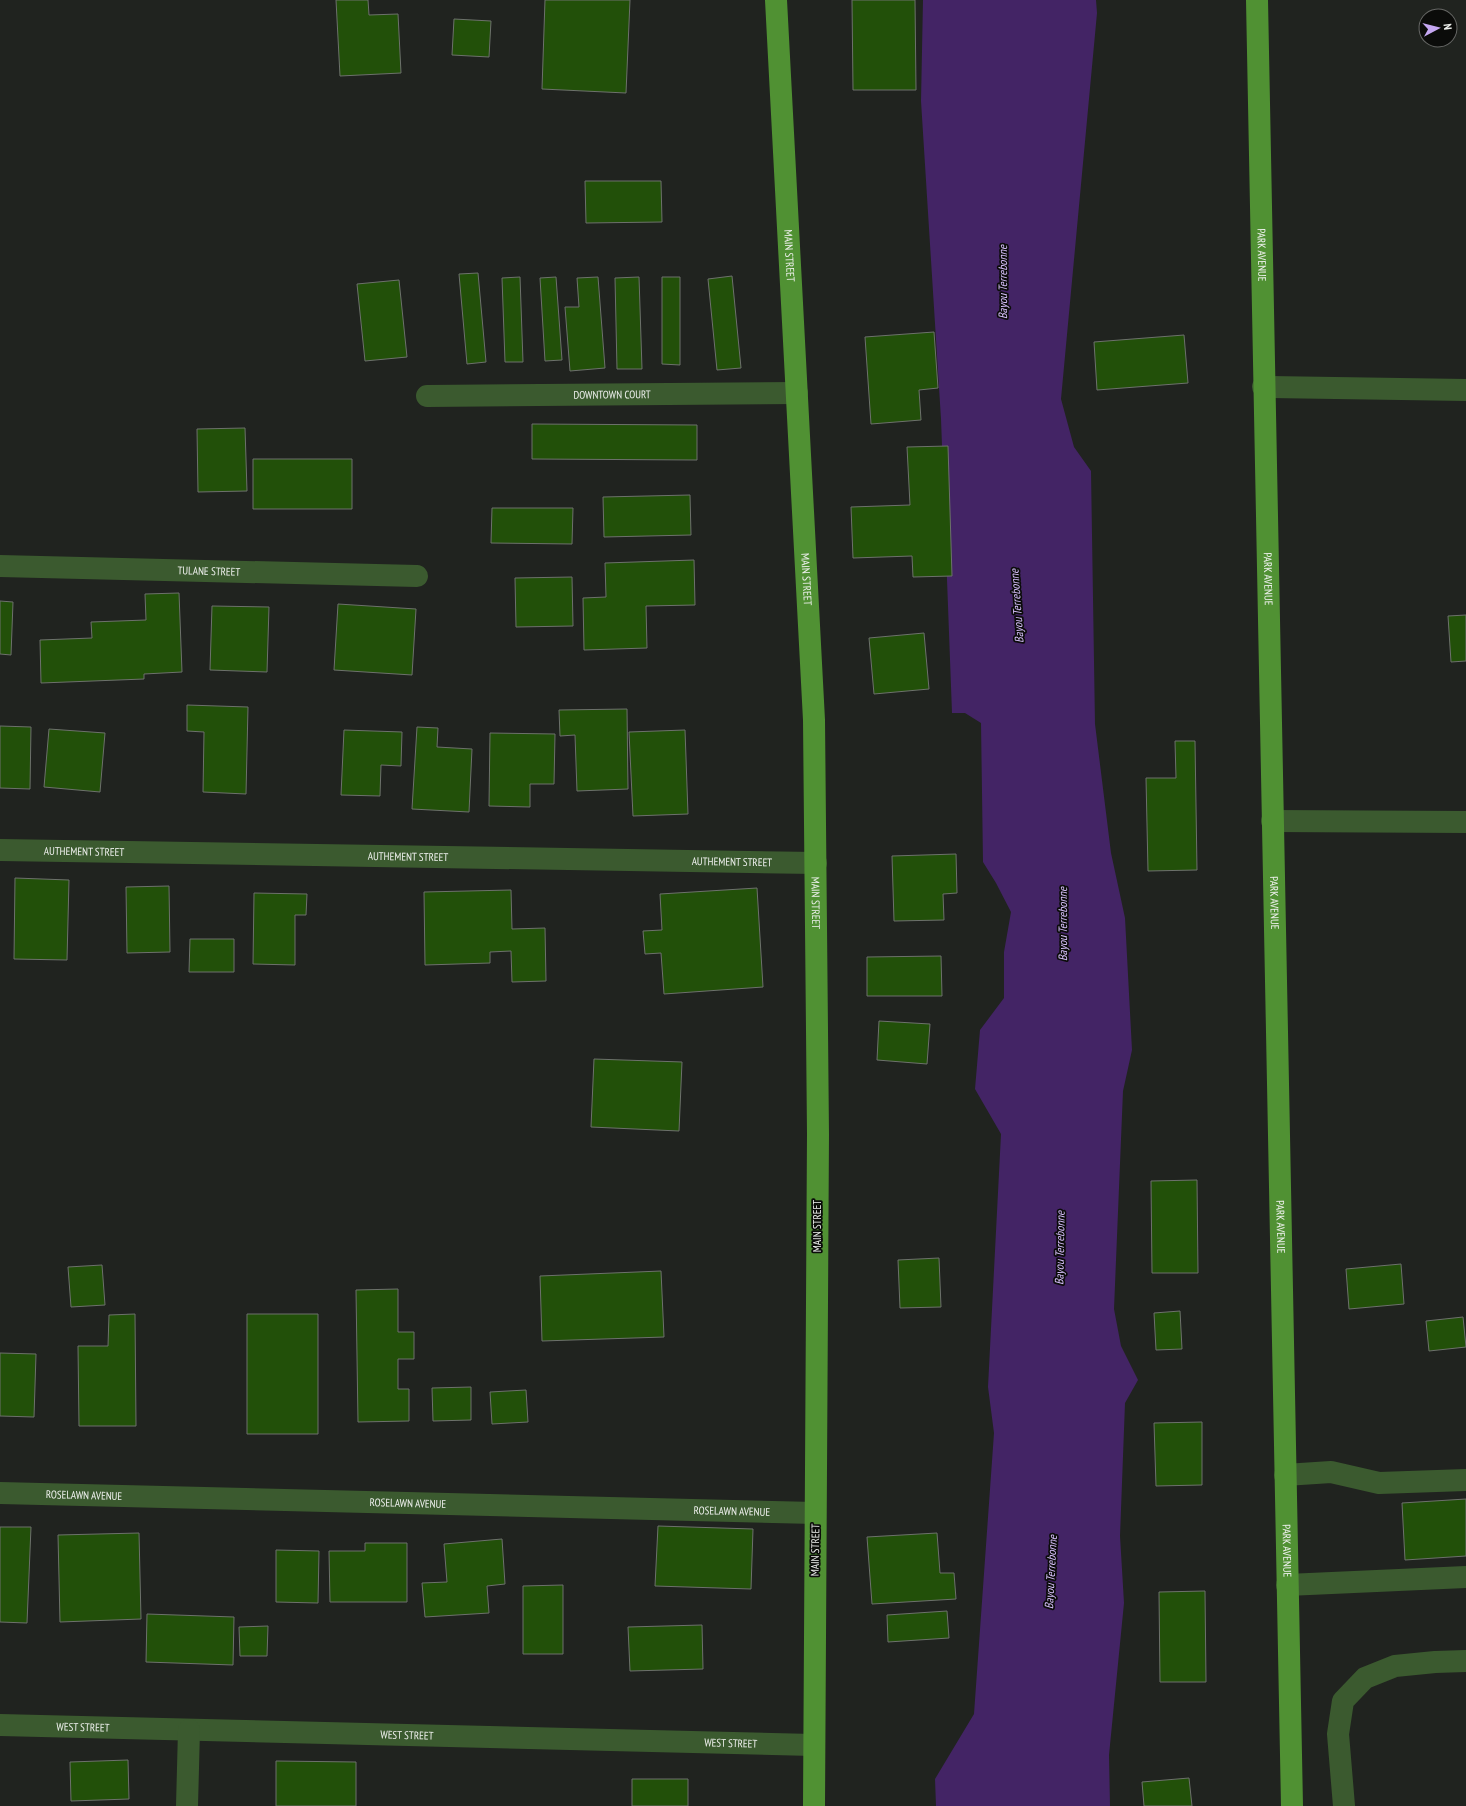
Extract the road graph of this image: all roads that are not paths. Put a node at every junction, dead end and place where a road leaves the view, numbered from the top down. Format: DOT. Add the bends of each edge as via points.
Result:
graph roads {
  1 [pos="776,0"];
  2 [pos="1257,0"];
  3 [pos="1263,387"];
  4 [pos="1466,390"];
  5 [pos="797,393"];
  6 [pos="427,396"];
  7 [pos="0,566"];
  8 [pos="417,576"];
  9 [pos="1272,821"];
  10 [pos="1466,822"];
  11 [pos="0,850"];
  12 [pos="816,863"];
  13 [pos="1285,1475"];
  14 [pos="1466,1480"];
  15 [pos="0,1493"];
  16 [pos="815,1513"];
  17 [pos="1466,1578"];
  18 [pos="1287,1585"];
  19 [pos="1466,1661"];
  20 [pos="0,1725"];
  21 [pos="189,1730"];
  22 [pos="813,1745"];
  23 [pos="187,1806"];
  24 [pos="814,1806"];
  25 [pos="1292,1806"];
  26 [pos="1344,1806"];
  1 -- 5 [label="main road, MAIN STREET"];
  2 -- 3 [label="main road, PARK AVENUE"];
  3 -- 4 [label="street"];
  3 -- 9 [label="main road, PARK AVENUE"];
  5 -- 6 [label="street, DOWNTOWN COURT"];
  5 -- 12 [label="main road, MAIN STREET" via="814,720"];
  7 -- 8 [label="street, TULANE STREET"];
  9 -- 10 [label="street"];
  9 -- 13 [label="main road, PARK AVENUE"];
  11 -- 12 [label="street, AUTHEMENT STREET"];
  12 -- 16 [label="main road, MAIN STREET" via="818,1142"];
  13 -- 14 [label="street" via="1331,1472 1379,1483"];
  13 -- 18 [label="main road, PARK AVENUE"];
  15 -- 16 [label="street, ROSELAWN AVENUE"];
  16 -- 22 [label="main road, MAIN STREET"];
  17 -- 18 [label="street"];
  18 -- 25 [label="main road, PARK AVENUE"];
  19 -- 26 [label="street" via="1395,1666 1365,1678 1343,1701 1338,1734"];
  20 -- 21 [label="street, WEST STREET"];
  21 -- 22 [label="street, WEST STREET"];
  21 -- 23 [label="street"];
  22 -- 24 [label="main road, MAIN STREET"];
}
